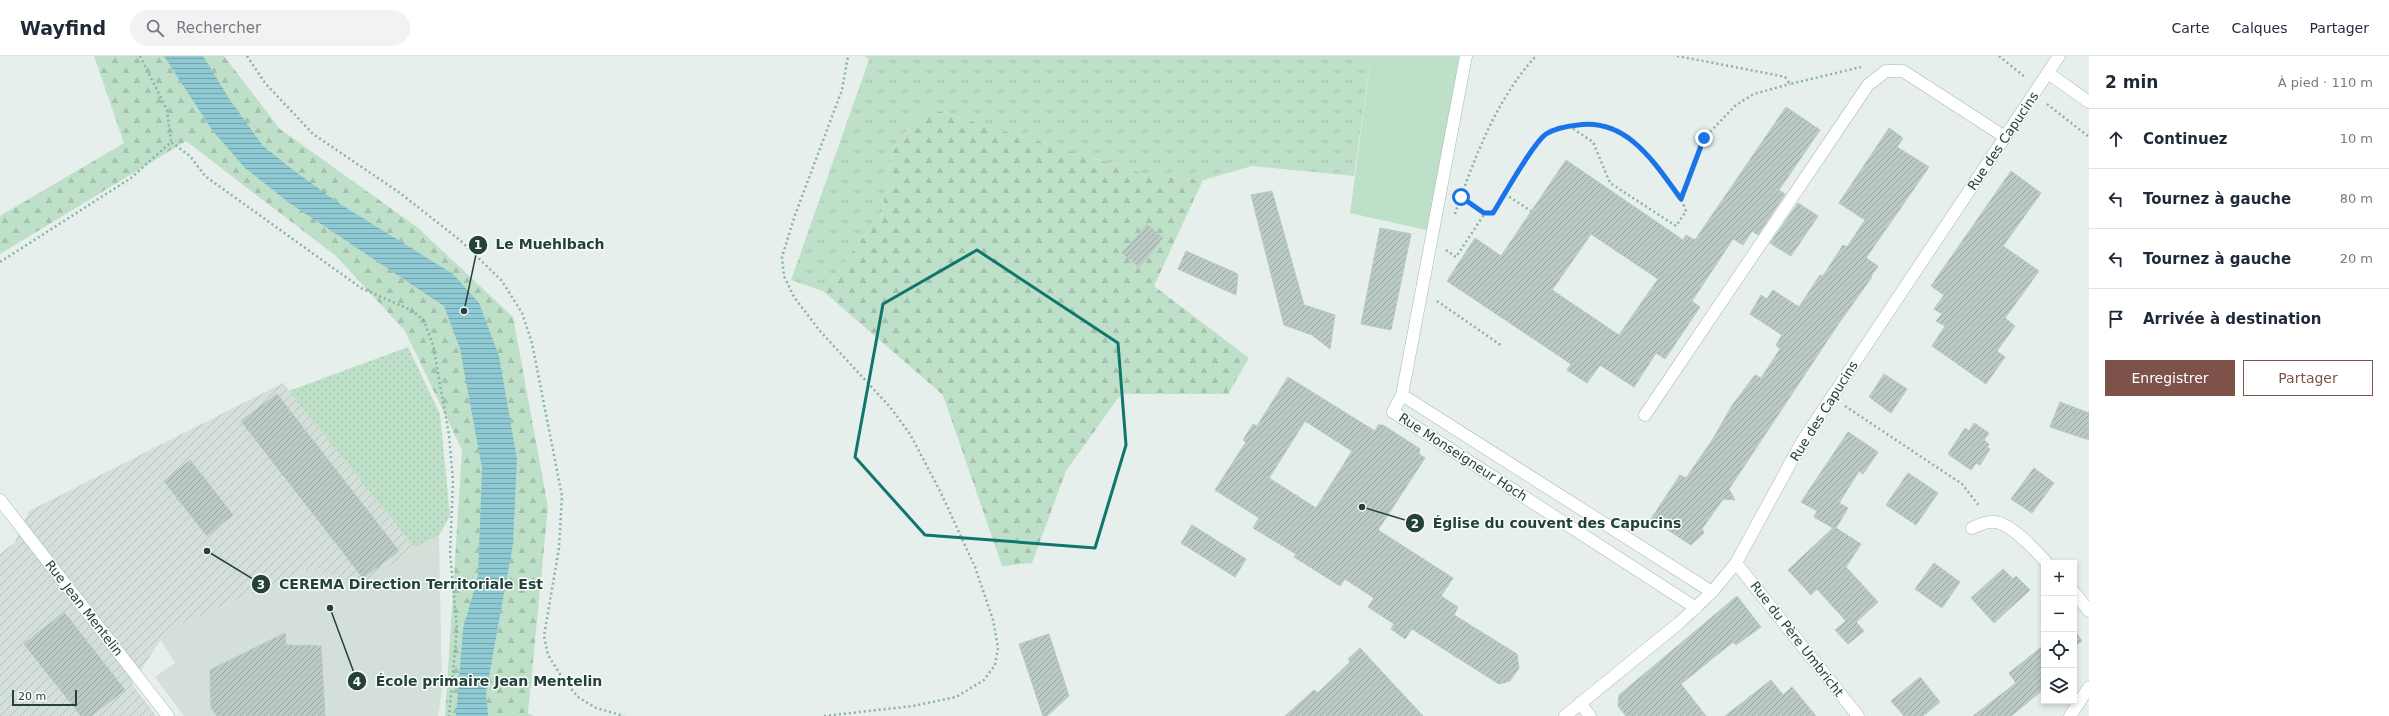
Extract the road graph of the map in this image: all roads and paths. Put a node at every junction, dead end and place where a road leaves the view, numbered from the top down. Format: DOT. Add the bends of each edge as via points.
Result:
graph roads {
  1 [pos="140,56"];
  2 [pos="247,56"];
  3 [pos="848,56"];
  4 [pos="1466,56"];
  5 [pos="1536,56"];
  6 [pos="1677,56"];
  7 [pos="1999,56"];
  8 [pos="2059,56"];
  9 [pos="1886,71"];
  10 [pos="2048,73"];
  11 [pos="1790,84"];
  12 [pos="2036,91"];
  13 [pos="2089,102"];
  14 [pos="1568,126"];
  15 [pos="2005,137"];
  16 [pos="2089,137"];
  17 [pos="171,142"];
  18 [pos="1506,194"];
  19 [pos="1461,197"];
  20 [pos="1681,199"];
  21 [pos="1531,212"];
  22 [pos="1484,213"];
  23 [pos="1454,219"];
  24 [pos="1442,255"];
  25 [pos="0,262"];
  26 [pos="1435,295"];
  27 [pos="1502,346"];
  28 [pos="1402,396"];
  29 [pos="1832,397"];
  30 [pos="1645,415"];
  31 [pos="0,500"];
  32 [pos="1991,521"];
  33 [pos="1972,528"];
  34 [pos="2044,560"];
  35 [pos="1736,563"];
  36 [pos="1712,592"];
  37 [pos="2077,596"];
  38 [pos="1696,608"];
  39 [pos="2089,611"];
  40 [pos="2089,687"];
  41 [pos="1580,703"];
  42 [pos="168,716"];
  43 [pos="449,716"];
  44 [pos="624,716"];
  45 [pos="824,716"];
  46 [pos="1565,716"];
  47 [pos="1590,716"];
  48 [pos="1858,716"];
  49 [pos="2070,716"];
  1 -- 17 [label="path" via="167,110"];
  2 -- 44 [label="path" via="265,83 313,134 400,193 461,241 502,281 522,313 532,343 562,496 559,548 544,636 548,655 578,697 596,708"];
  3 -- 45 [label="path" via="842,90 782,257 784,276 794,297 820,330 890,407 910,434 975,567 993,620 998,648 994,665 984,680 956,697 913,706"];
  4 -- 28 [label="street"];
  5 -- 19 [label="path" via="1503,100 1480,147"];
  6 -- 11 [label="path" via="1772,74 1785,78"];
  7 -- 12 [label="path" via="2011,64"];
  8 -- 10 [label="street, Rue des Capucins"];
  9 -- 11 [label="path" via="1873,64"];
  9 -- 15 [label="street" via="1903,71"];
  9 -- 30 [label="street" via="1868,85"];
  10 -- 12 [label="street, Rue des Capucins"];
  10 -- 13 [label="street"];
  11 -- 20 [label="path" via="1754,94 1736,105 1704,138"];
  12 -- 15 [label="street, Rue des Capucins"];
  12 -- 16 [label="path" via="2051,109"];
  14 -- 18 [label="path" via="1546,134"];
  14 -- 20 [label="path" via="1590,123 1611,127 1629,138 1646,153"];
  14 -- 20 [label="path" via="1593,142 1610,183 1676,226 1686,211"];
  15 -- 29 [label="street, Rue des Capucins"];
  17 -- 25 [label="path" via="131,178"];
  17 -- 43 [label="path" via="190,156 205,176 361,288 414,310 424,321 433,345 449,435 452,481 450,553 457,629"];
  18 -- 21 [label="path"];
  18 -- 22 [label="path" via="1493,213"];
  19 -- 22 [label="path"];
  19 -- 23 [label="path"];
  22 -- 24 [label="path" via="1456,257 1444,248"];
  26 -- 27 [label="path" via="1436,301"];
  28 -- 36 [label="street, Rue Monseigneur Hoch"];
  28 -- 38 [label="street, Rue Monseigneur Hoch" via="1393,412"];
  29 -- 32 [label="path" via="1962,484"];
  29 -- 35 [label="street, Rue des Capucins" via="1803,440"];
  31 -- 42 [label="street, Rue Jean Mentelin"];
  32 -- 33 [label="street"];
  32 -- 34 [label="street" via="2006,526 2025,540"];
  35 -- 36 [label="street, Rue des Capucins"];
  35 -- 48 [label="street, Rue du Père Umbricht"];
  36 -- 38 [label="street, Rue des Capucins"];
  37 -- 39 [label="street"];
  38 -- 41 [label="street, Rue des Capucins"];
  40 -- 49 [label="street"];
  41 -- 46 [label="street, Rue des Capucins"];
  41 -- 47 [label="street"];
}
